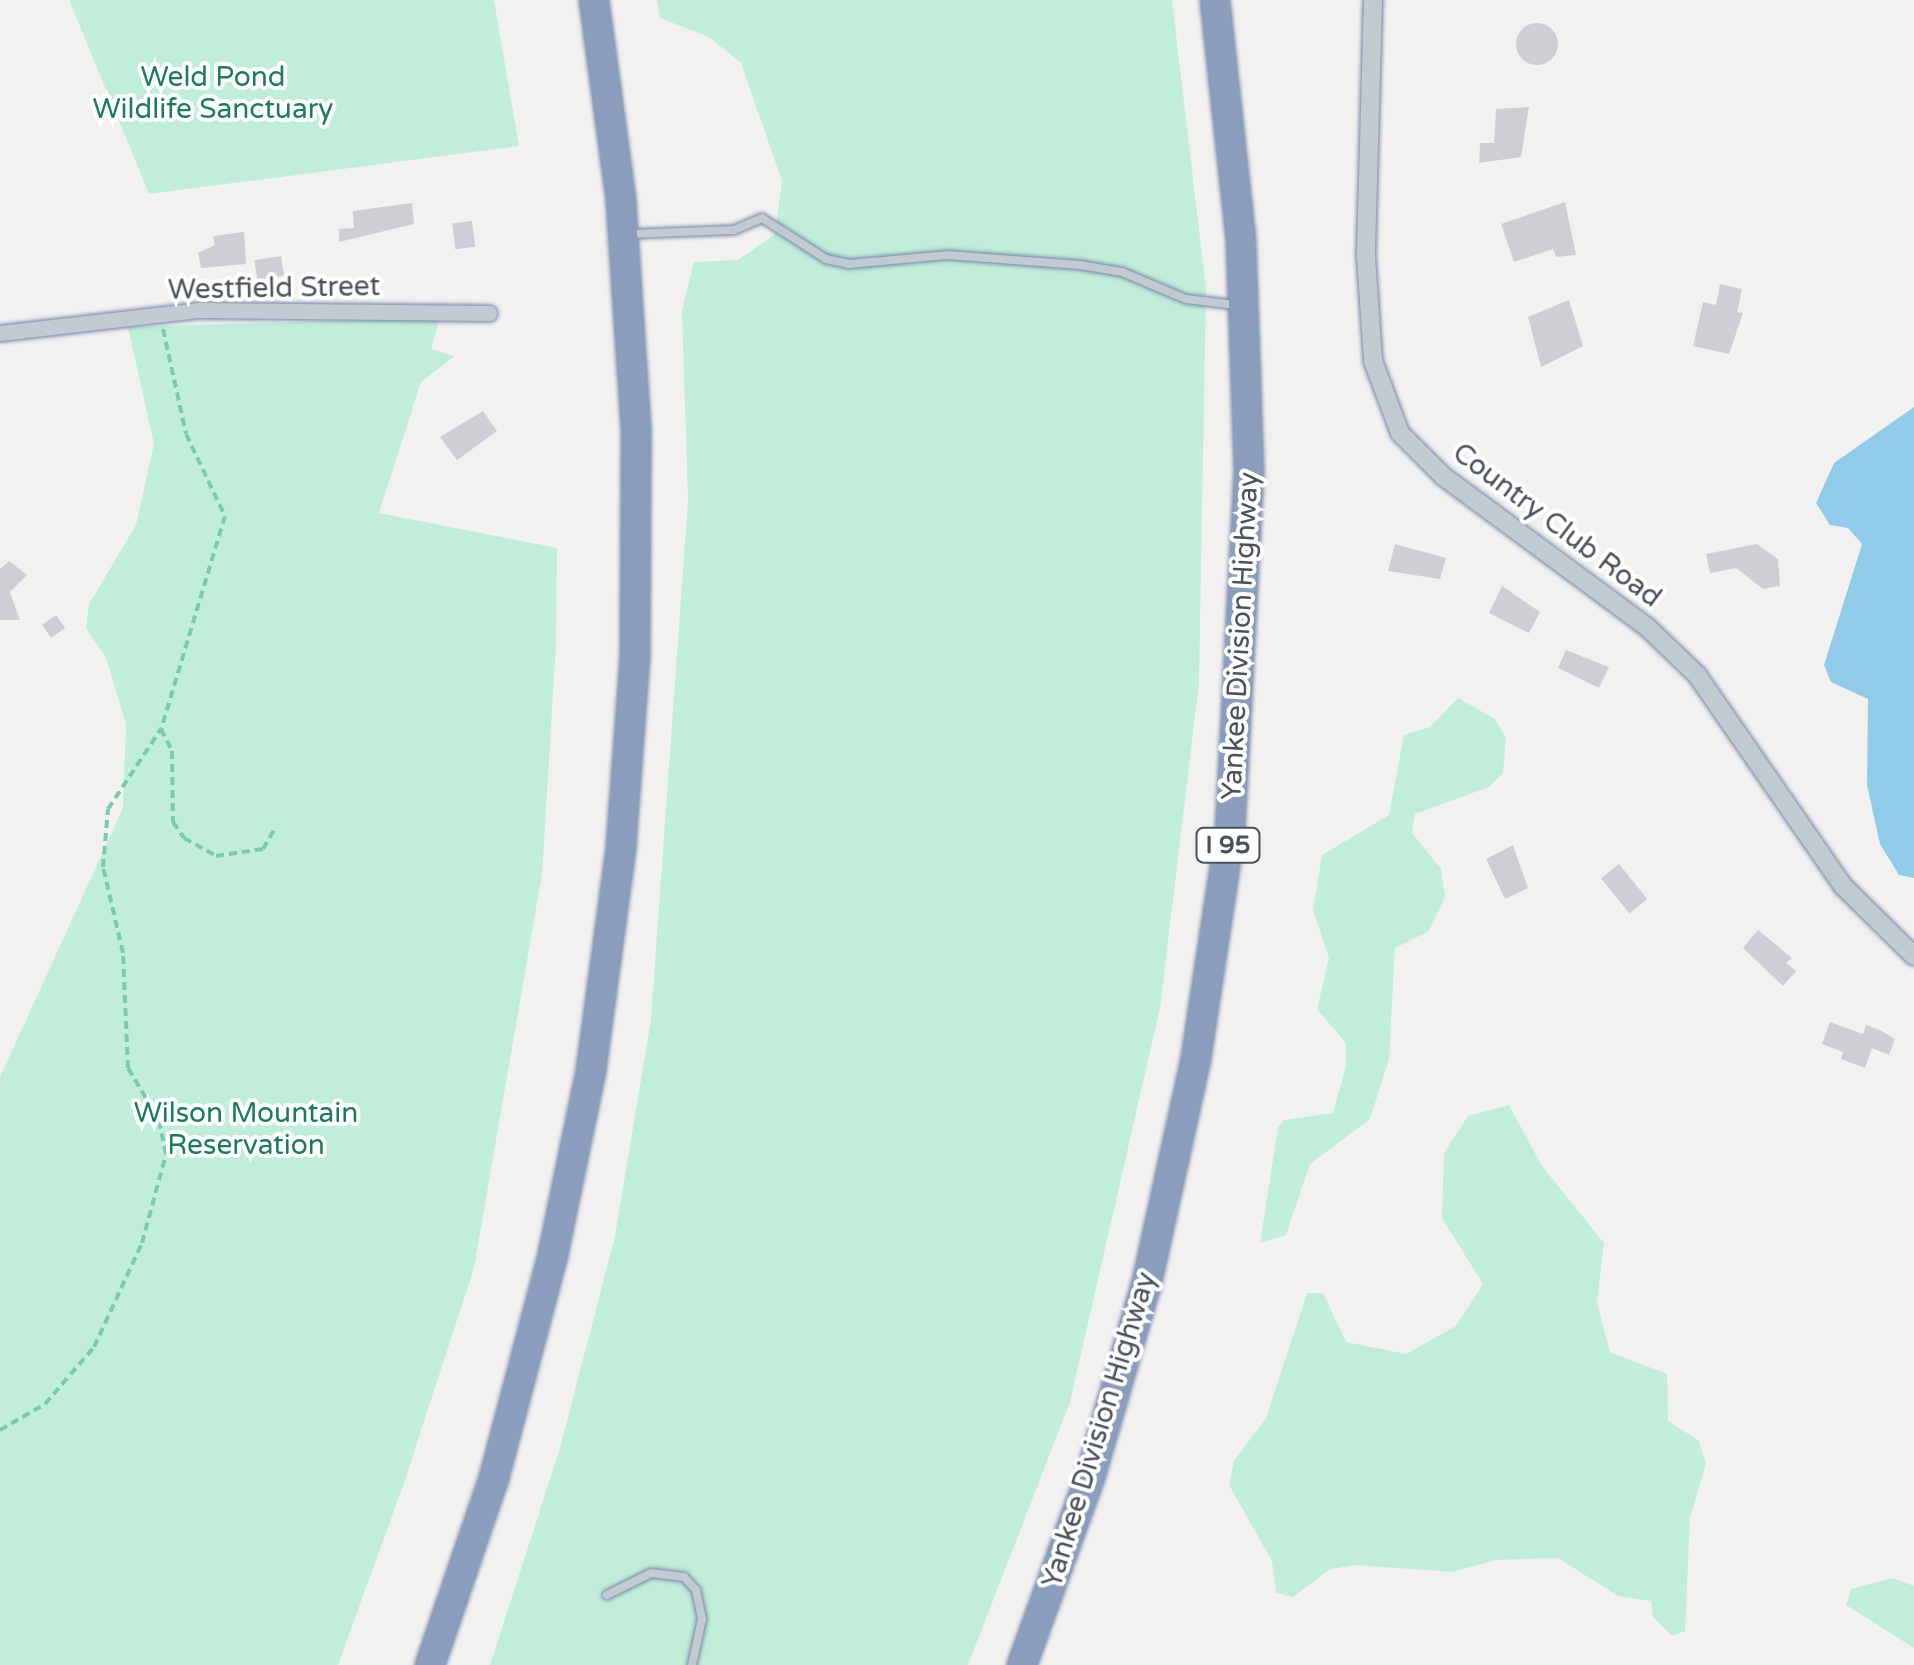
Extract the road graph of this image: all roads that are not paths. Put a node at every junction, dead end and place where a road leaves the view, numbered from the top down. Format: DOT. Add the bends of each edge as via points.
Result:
graph roads {
  1 [pos="594,0"];
  2 [pos="1215,0"];
  3 [pos="1372,0"];
  4 [pos="624,234"];
  5 [pos="1246,307"];
  6 [pos="489,313"];
  7 [pos="0,333"];
  8 [pos="1914,956"];
  9 [pos="607,1595"];
  10 [pos="430,1665"];
  11 [pos="692,1665"];
  12 [pos="1022,1665"];
  1 -- 4 [label="highway"];
  2 -- 5 [label="highway, Yankee Division Highway / I 95"];
  3 -- 8 [label="street, Country Club Road" via="1366,257 1373,361 1400,433 1443,476 1646,627 1697,675 1844,887"];
  4 -- 5 [label="lane" via="734,230 762,218 826,258 849,264 946,255 1080,265 1122,272 1186,299"];
  4 -- 10 [label="highway" via="636,623 606,975 530,1353"];
  5 -- 12 [label="highway, Yankee Division Highway / I 95" via="1244,668 1208,995 1137,1319"];
  6 -- 7 [label="street, Westfield Street" via="160,314"];
  9 -- 11 [label="lane" via="651,1574 684,1578 702,1619"];
}
